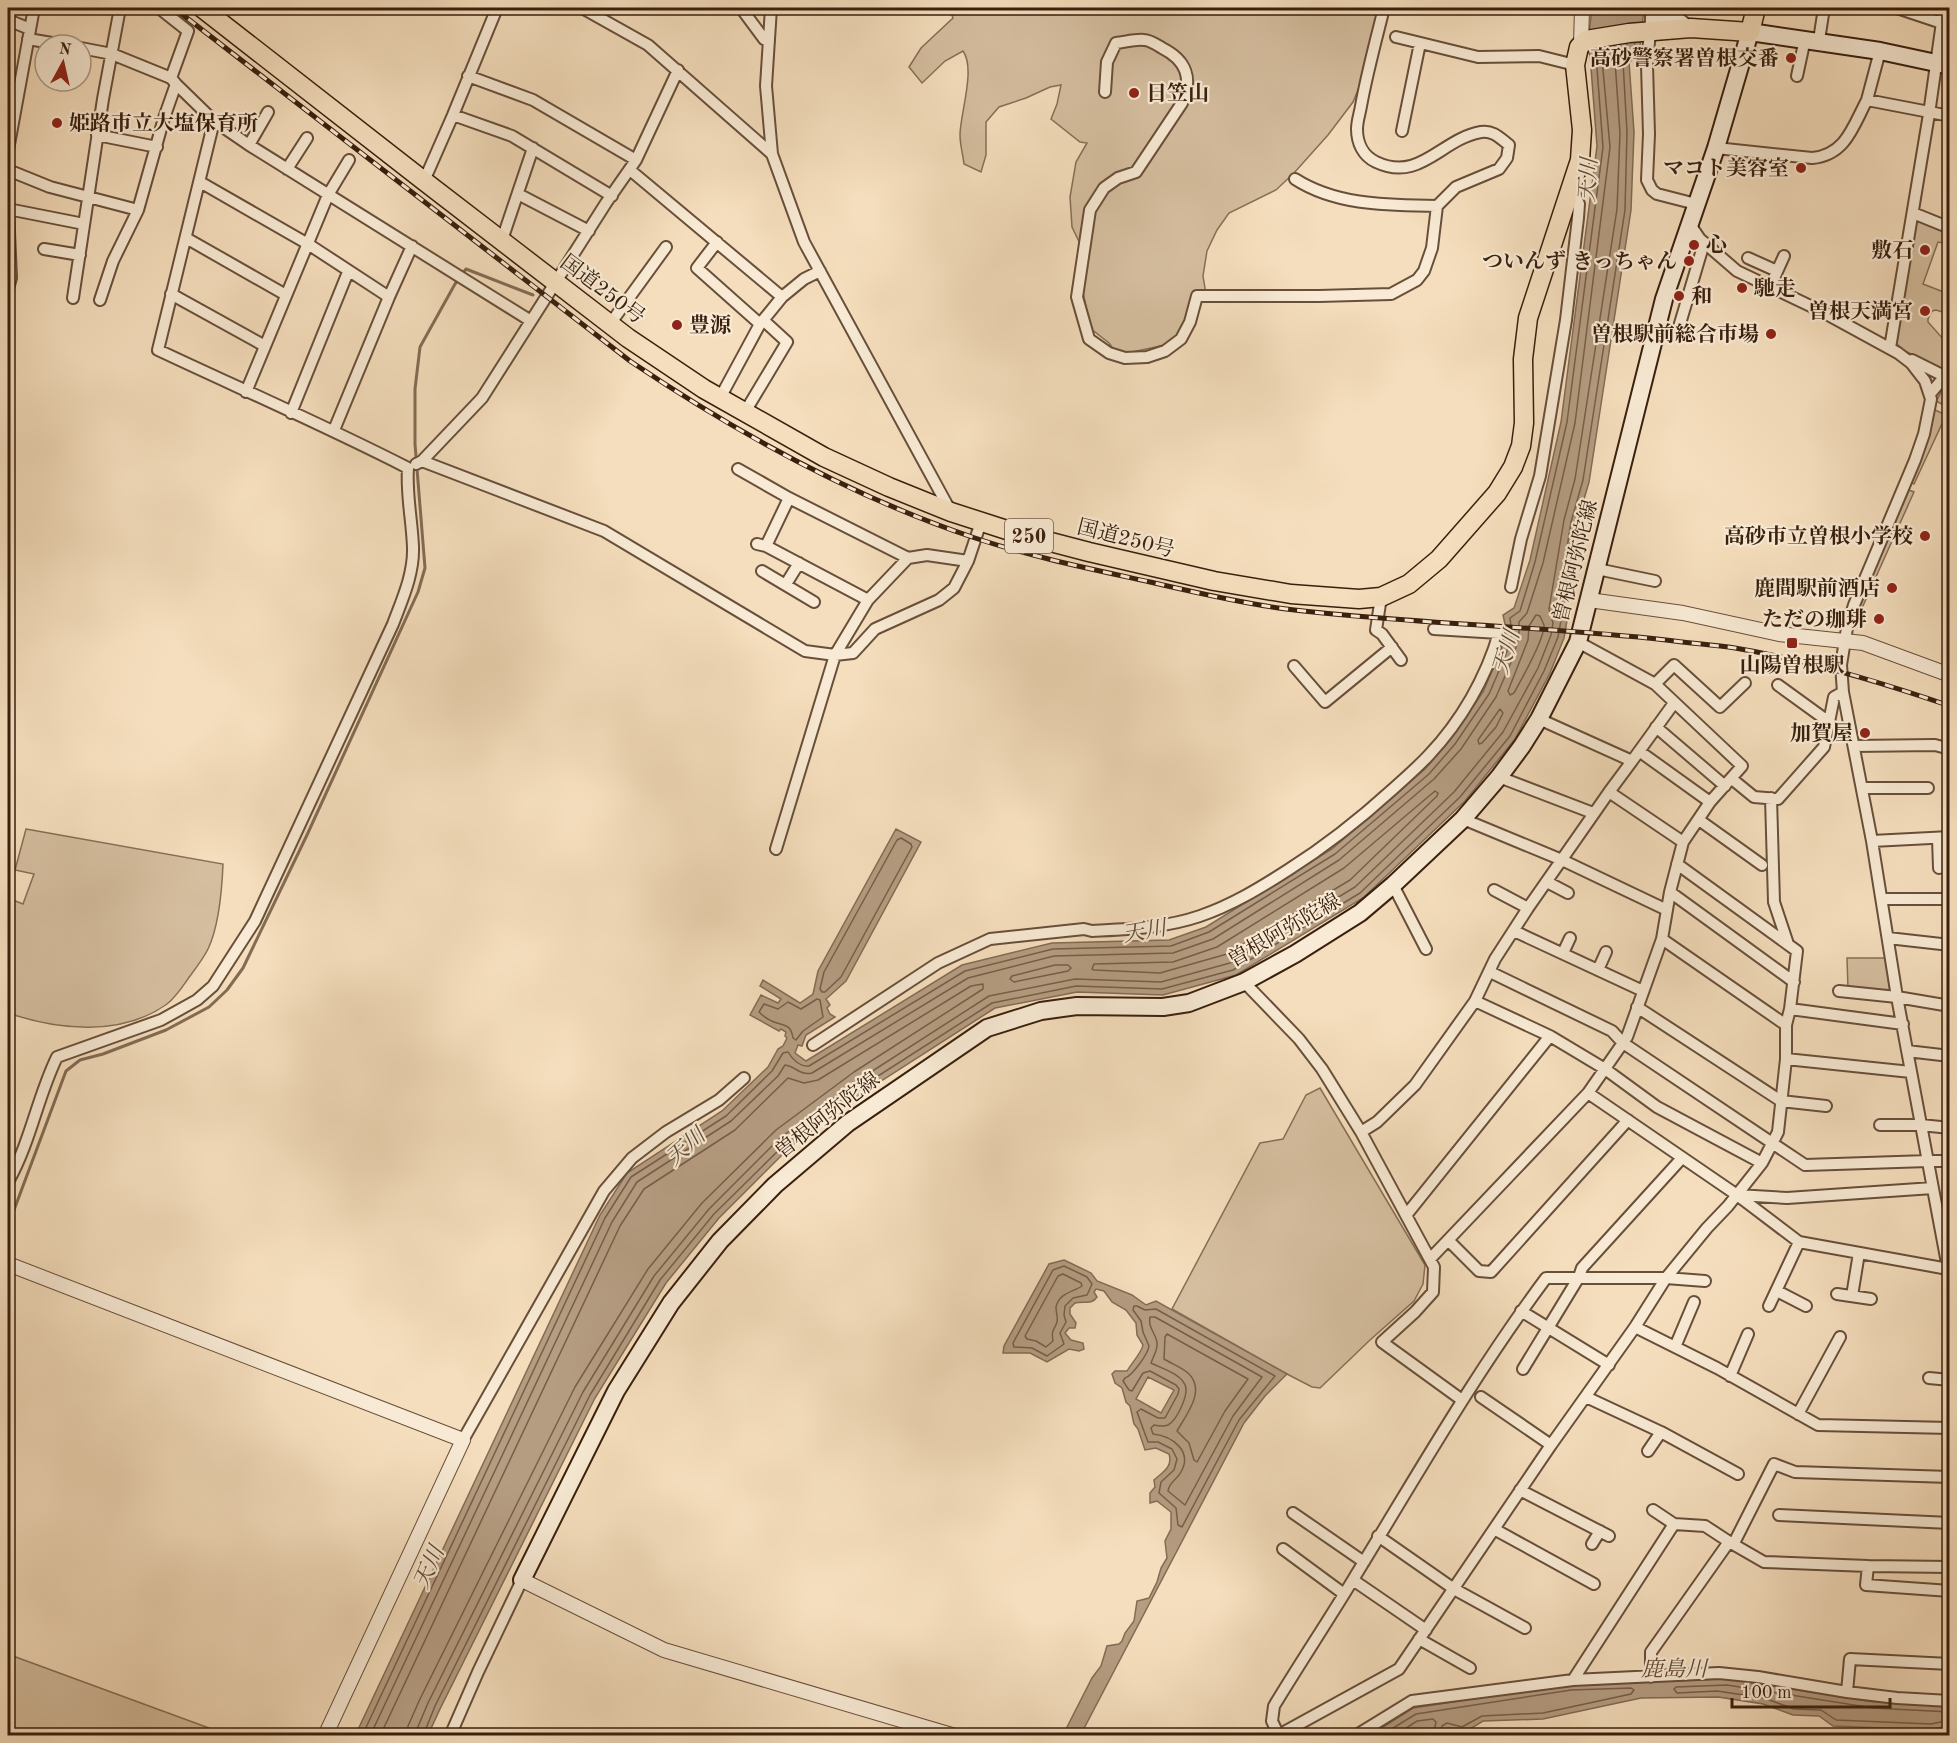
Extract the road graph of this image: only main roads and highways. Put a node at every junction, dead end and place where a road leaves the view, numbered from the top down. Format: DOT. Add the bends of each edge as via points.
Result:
graph roads {
  1 [pos="202,8"];
  2 [pos="1756,8"];
  3 [pos="1650,22"];
  4 [pos="1750,32"];
  5 [pos="1943,64"];
  6 [pos="522,1580"];
  1 -- 3 [label="highway, 国道250号 / 250" via="610,324 720,398 824,457 951,512 1089,552 1214,581 1291,594 1359,599 1381,597 1409,584 1440,559 1497,493 1513,467 1524,423 1522,359 1528,318 1580,160 1577,52 1584,42"];
  2 -- 4 [label="highway"];
  3 -- 4 [label="highway"];
  4 -- 5 [label="main road" via="1812,39"];
  4 -- 6 [label="main road, 曽根阿弥陀線" via="1716,148 1664,299 1578,642 1539,719 1499,777 1463,819 1360,913 1245,982 1189,1003 1163,1007 1077,1006 1041,1011 987,1028 848,1123 775,1185 720,1240 670,1303 616,1391"];
}
